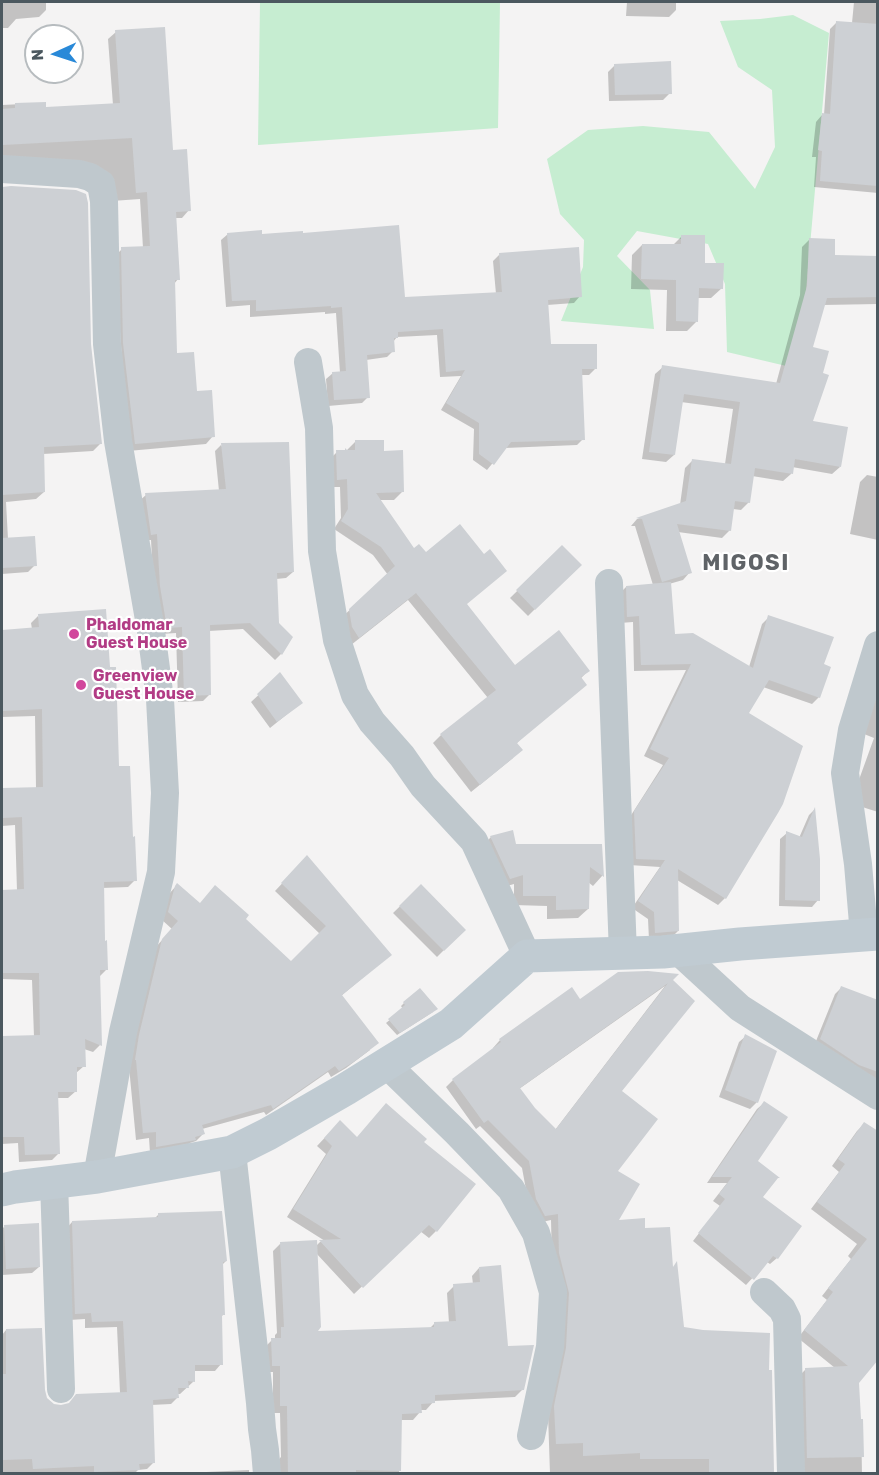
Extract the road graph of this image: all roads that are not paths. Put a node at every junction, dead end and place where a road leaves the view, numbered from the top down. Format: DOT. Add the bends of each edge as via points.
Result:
graph roads {
  1 [pos="2,169"];
  2 [pos="308,362"];
  3 [pos="609,583"];
  4 [pos="878,645"];
  5 [pos="871,935"];
  6 [pos="678,951"];
  7 [pos="623,954"];
  8 [pos="527,956"];
  9 [pos="386,1064"];
  10 [pos="878,1096"];
  11 [pos="232,1152"];
  12 [pos="97,1177"];
  13 [pos="54,1182"];
  14 [pos="2,1190"];
  15 [pos="764,1292"];
  16 [pos="61,1389"];
  17 [pos="531,1436"];
  18 [pos="267,1473"];
  19 [pos="791,1473"];
  1 -- 12 [label="street" via="79,174 101,184 107,344 114,409 160,699 165,793 161,872 123,1032"];
  2 -- 8 [label="street" via="319,428 322,551 337,640 356,695 372,722 423,786 474,841"];
  3 -- 7 [label="street"];
  4 -- 5 [label="street" via="852,730 845,773"];
  5 -- 6 [label="street"];
  6 -- 7 [label="street"];
  6 -- 10 [label="street" via="740,1008"];
  7 -- 8 [label="street"];
  8 -- 9 [label="street" via="451,1024"];
  9 -- 11 [label="street"];
  9 -- 17 [label="street" via="511,1189 536,1233 554,1292 550,1347"];
  11 -- 12 [label="street"];
  11 -- 18 [label="street"];
  12 -- 13 [label="street"];
  13 -- 14 [label="street"];
  13 -- 16 [label="street"];
  15 -- 19 [label="street" via="787,1319"];
}
